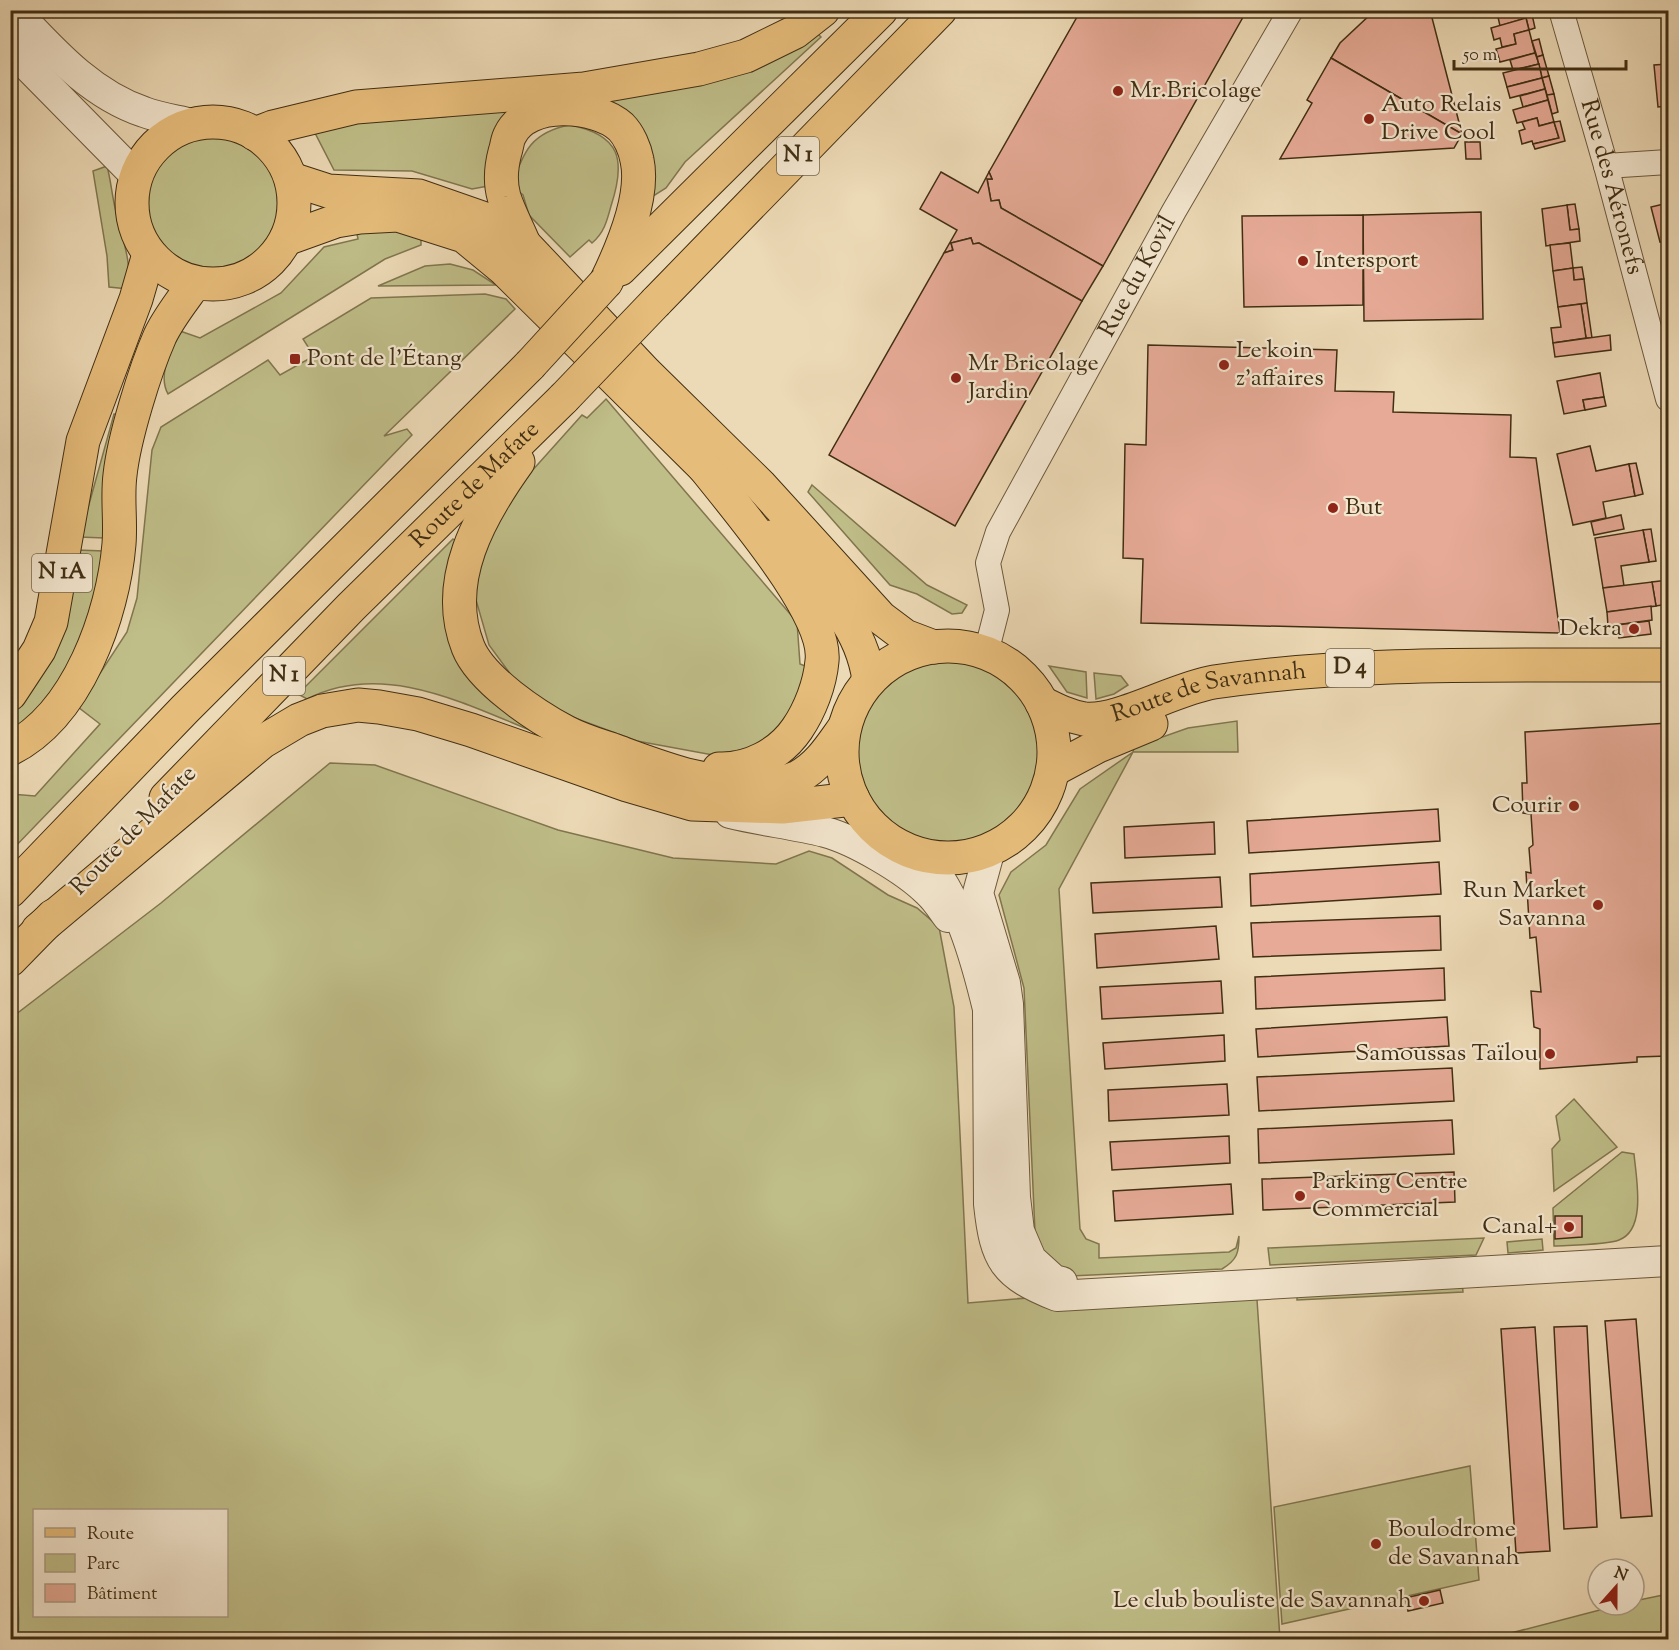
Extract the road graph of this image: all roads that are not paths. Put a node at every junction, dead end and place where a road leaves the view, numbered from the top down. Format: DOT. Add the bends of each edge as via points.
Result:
graph roads {
  1 [pos="14,10"];
  2 [pos="824,10"];
  3 [pos="881,10"];
  4 [pos="940,10"];
  5 [pos="1291,10"];
  6 [pos="1561,10"];
  7 [pos="10,48"];
  8 [pos="193,124"];
  9 [pos="255,134"];
  10 [pos="1668,162"];
  11 [pos="1606,166"];
  12 [pos="136,176"];
  13 [pos="291,179"];
  14 [pos="286,240"];
  15 [pos="524,243"];
  16 [pos="149,254"];
  17 [pos="606,282"];
  18 [pos="195,283"];
  19 [pos="564,398"];
  20 [pos="1668,399"];
  21 [pos="697,458"];
  22 [pos="934,647"];
  23 [pos="986,653"];
  24 [pos="1668,665"];
  25 [pos="869,680"];
  26 [pos="1668,682"];
  27 [pos="10,694"];
  28 [pos="1042,703"];
  29 [pos="844,728"];
  30 [pos="10,749"];
  31 [pos="657,767"];
  32 [pos="1053,770"];
  33 [pos="853,799"];
  34 [pos="692,804"];
  35 [pos="990,849"];
  36 [pos="922,854"];
  37 [pos="10,891"];
  38 [pos="38,930"];
  39 [pos="969,946"];
  40 [pos="10,960"];
  41 [pos="1668,1261"];
  42 [pos="1096,1292"];
  1 -- 8 [label="street" via="64,63 106,94 142,112"];
  2 -- 9 [label="main road" via="795,32 746,56 699,69 584,89 356,106"];
  3 -- 17 [label="main road, Route de Mafate / N 1"];
  4 -- 19 [label="main road, Route de Mafate / N 1, bridge"];
  5 -- 23 [label="street, Rue du Kovil" via="1174,211 998,532 988,563 997,610"];
  6 -- 11 [label="street, Rue des Aéronefs"];
  7 -- 12 [label="street"];
  8 -- 9 [label="main road" via="236,125"];
  8 -- 12 [label="main road" via="158,143 144,158"];
  9 -- 13 [label="main road" via="283,161"];
  10 -- 11 [label="street"];
  11 -- 20 [label="street, Rue des Aéronefs"];
  12 -- 16 [label="main road" via="132,217"];
  13 -- 14 [label="main road" via="293,220"];
  13 -- 15 [label="main road" via="328,191 419,196 485,219"];
  14 -- 18 [label="main road" via="258,272 217,285"];
  14 -- 21 [label="main road" via="336,221 398,215 464,236 504,269"];
  15 -- 17 [label="main road" via="504,197 501,168 510,133 525,118 548,110 587,111 605,118 621,127 638,161 631,225"];
  15 -- 22 [label="main road" via="761,486 881,618 905,636"];
  16 -- 18 [label="main road" via="170,272"];
  16 -- 27 [label="main road, N 1A" via="83,441 51,622 39,650"];
  17 -- 37 [label="main road, Route de Mafate / N 1, bridge" via="530,365 185,709"];
  18 -- 30 [label="main road, N 1A" via="160,337 129,430 120,475 119,544 111,596 98,633 68,696 42,727"];
  19 -- 31 [label="main road" via="502,484 469,543 458,596 468,648 493,681 525,707 568,734"];
  19 -- 38 [label="main road, Route de Mafate / N 1" via="351,607"];
  21 -- 25 [label="main road" via="842,610 856,633"];
  21 -- 31 [label="main road" via="778,564 811,615 823,660 805,716 791,738 762,760 730,769"];
  22 -- 23 [label="main road" via="969,648"];
  22 -- 25 [label="main road" via="899,658"];
  23 -- 28 [label="main road" via="1018,673"];
  24 -- 28 [label="main road, Route de Savannah / D 4" via="1296,672 1211,683 1110,718 1066,715"];
  25 -- 29 [label="main road" via="854,702"];
  26 -- 32 [label="main road, Route de Savannah / D 4" via="1356,682 1304,686 1189,710 1098,746"];
  28 -- 32 [label="main road" via="1053,735"];
  29 -- 31 [label="main road" via="820,761 797,778 774,783 718,783"];
  29 -- 33 [label="main road" via="843,764"];
  32 -- 35 [label="main road" via="1038,809 1009,839"];
  33 -- 34 [label="main road" via="782,807"];
  33 -- 36 [label="main road" via="875,828"];
  34 -- 38 [label="main road" via="418,714 358,705 322,711 262,742"];
  34 -- 39 [label="street" via="772,824 827,832 866,850 929,892"];
  35 -- 36 [label="main road" via="956,857"];
  35 -- 42 [label="street" via="978,893 1008,1004 1019,1231 1031,1260 1054,1280"];
  36 -- 39 [label="street" via="955,904"];
  38 -- 40 [label="main road, Route de Mafate / N 1"];
  39 -- 42 [label="street" via="987,1009 989,1204 1002,1260 1026,1283 1057,1296"];
  41 -- 42 [label="street"];
}
